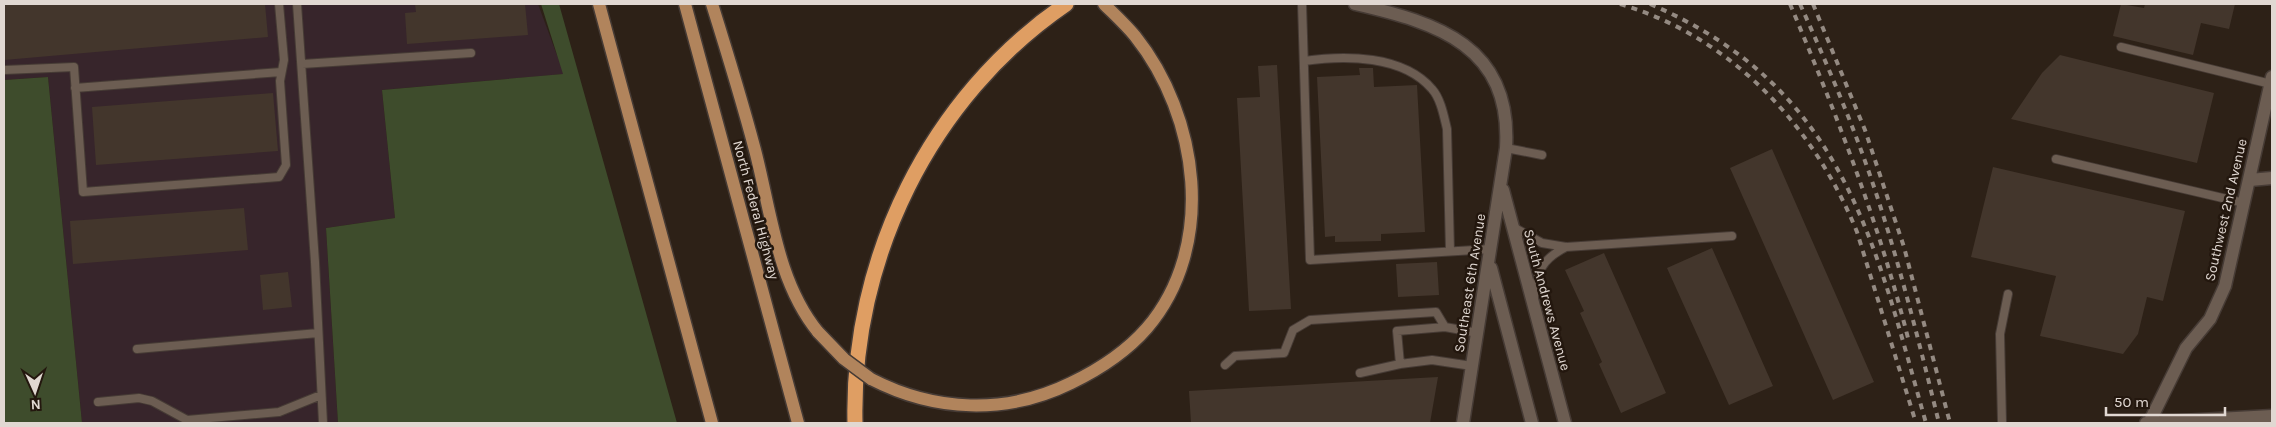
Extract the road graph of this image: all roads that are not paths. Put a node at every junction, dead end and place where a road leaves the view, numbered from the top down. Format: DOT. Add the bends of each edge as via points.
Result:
graph roads {
  1 [pos="279,4"];
  2 [pos="297,4"];
  3 [pos="599,4"];
  4 [pos="685,4"];
  5 [pos="712,4"];
  6 [pos="1066,4"];
  7 [pos="1104,4"];
  8 [pos="1302,4"];
  9 [pos="1355,4"];
  10 [pos="2121,47"];
  11 [pos="471,53"];
  12 [pos="1304,61"];
  13 [pos="302,64"];
  14 [pos="4,70"];
  15 [pos="281,72"];
  16 [pos="2271,80"];
  17 [pos="76,88"];
  18 [pos="1506,148"];
  19 [pos="1542,155"];
  20 [pos="2056,159"];
  21 [pos="2272,178"];
  22 [pos="2250,180"];
  23 [pos="1501,183"];
  24 [pos="2244,203"];
  25 [pos="1512,226"];
  26 [pos="1732,236"];
  27 [pos="1566,247"];
  28 [pos="1491,249"];
  29 [pos="1450,251"];
  30 [pos="1489,264"];
  31 [pos="2008,294"];
  32 [pos="1533,309"];
  33 [pos="1445,327"];
  34 [pos="1478,332"];
  35 [pos="318,333"];
  36 [pos="137,349"];
  37 [pos="1400,364"];
  38 [pos="1224,365"];
  39 [pos="1472,366"];
  40 [pos="1360,373"];
  41 [pos="321,396"];
  42 [pos="98,402"];
  43 [pos="2272,416"];
  44 [pos="323,423"];
  45 [pos="712,423"];
  46 [pos="798,423"];
  47 [pos="855,423"];
  48 [pos="1463,423"];
  49 [pos="1532,423"];
  50 [pos="1564,423"];
  51 [pos="2002,423"];
  52 [pos="2146,423"];
  53 [pos="2150,423"];
  1 -- 15 [label="lane" via="284,60"];
  2 -- 13 [label="lane"];
  3 -- 45 [label="main road"];
  4 -- 46 [label="main road, North Federal Highway"];
  5 -- 7 [label="main road, bridge" via="740,92 790,285 802,310 844,359 871,379 920,399 955,406 1028,400 1065,386 1099,367 1146,329 1164,303 1180,269 1190,221 1191,179 1186,143 1156,69 1135,36"];
  6 -- 47 [label="highway" via="1013,44 969,91 909,182 871,279 859,338"];
  8 -- 12 [label="lane"];
  9 -- 18 [label="street, Southeast 6th Avenue" via="1436,26 1475,54 1487,68 1501,96 1507,123"];
  10 -- 16 [label="lane"];
  11 -- 13 [label="lane"];
  12 -- 29 [label="lane" via="1331,57 1387,63 1415,75 1433,90 1446,129"];
  12 -- 29 [label="lane" via="1310,260"];
  13 -- 35 [label="lane"];
  14 -- 17 [label="lane" via="74,67"];
  15 -- 17 [label="lane"];
  15 -- 17 [label="lane" via="286,165 280,177 83,192"];
  16 -- 22 [label="street, Southwest 2nd Avenue"];
  18 -- 19 [label="lane"];
  18 -- 23 [label="street, Southeast 6th Avenue"];
  20 -- 24 [label="lane"];
  21 -- 22 [label="street"];
  22 -- 24 [label="street, Southwest 2nd Avenue"];
  23 -- 25 [label="street, South Andrews Avenue"];
  23 -- 28 [label="street, Southeast 6th Avenue"];
  24 -- 53 [label="street, Southwest 2nd Avenue" via="2225,286 2210,319 2186,348"];
  25 -- 27 [label="lane" via="1542,243"];
  25 -- 32 [label="street, South Andrews Avenue"];
  26 -- 27 [label="lane"];
  27 -- 32 [label="lane" via="1552,255 1541,268"];
  28 -- 29 [label="lane"];
  28 -- 30 [label="street, Southeast 6th Avenue"];
  30 -- 34 [label="street, Southeast 6th Avenue"];
  30 -- 49 [label="street"];
  31 -- 51 [label="lane" via="2000,334"];
  32 -- 50 [label="street, South Andrews Avenue"];
  33 -- 34 [label="lane"];
  33 -- 37 [label="lane" via="1397,331"];
  33 -- 38 [label="lane" via="1436,312 1310,320 1293,330 1284,353 1235,356"];
  34 -- 39 [label="street, Southeast 6th Avenue"];
  35 -- 36 [label="lane"];
  35 -- 41 [label="lane"];
  37 -- 39 [label="lane" via="1432,360"];
  37 -- 40 [label="lane"];
  39 -- 48 [label="street, Southeast 6th Avenue"];
  41 -- 42 [label="lane" via="279,412 187,420 139,398"];
  41 -- 44 [label="lane"];
  43 -- 53 [label="street"];
  52 -- 53 [label="street"];
}
